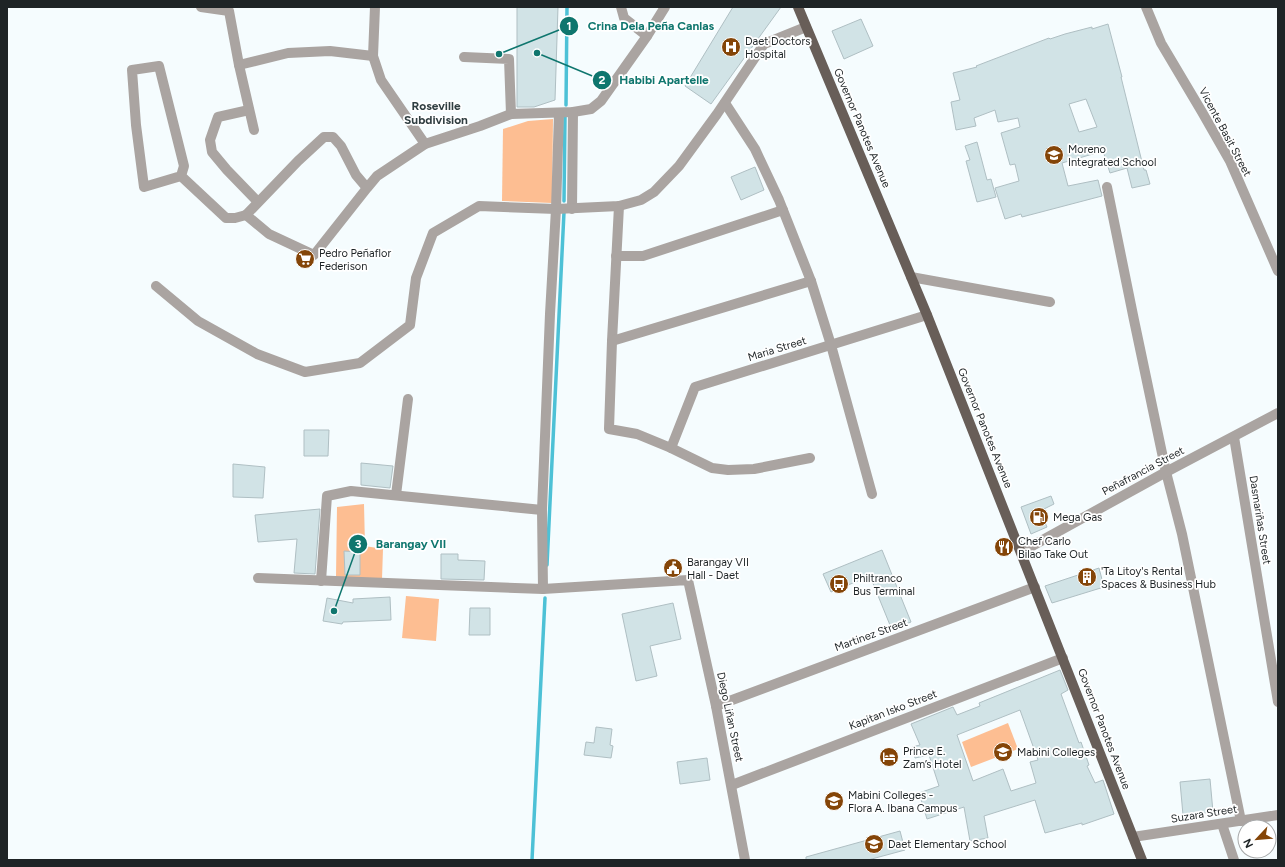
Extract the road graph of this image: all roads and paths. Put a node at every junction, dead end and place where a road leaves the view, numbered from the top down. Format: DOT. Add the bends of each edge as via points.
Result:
graph roads {
  1 [pos="201,7"];
  2 [pos="375,7"];
  3 [pos="621,7"];
  4 [pos="665,7"];
  5 [pos="798,7"];
  6 [pos="1146,7"];
  7 [pos="806,27"];
  8 [pos="647,36"];
  9 [pos="374,56"];
  10 [pos="464,57"];
  11 [pos="239,65"];
  12 [pos="725,103"];
  13 [pos="249,110"];
  14 [pos="574,112"];
  15 [pos="511,114"];
  16 [pos="559,114"];
  17 [pos="254,130"];
  18 [pos="425,144"];
  19 [pos="181,176"];
  20 [pos="1108,187"];
  21 [pos="367,188"];
  22 [pos="258,202"];
  23 [pos="619,206"];
  24 [pos="572,208"];
  25 [pos="556,209"];
  26 [pos="783,210"];
  27 [pos="246,214"];
  28 [pos="616,256"];
  29 [pos="1278,270"];
  30 [pos="911,277"];
  31 [pos="811,282"];
  32 [pos="156,286"];
  33 [pos="1050,302"];
  34 [pos="927,315"];
  35 [pos="612,341"];
  36 [pos="831,345"];
  37 [pos="408,399"];
  38 [pos="1278,413"];
  39 [pos="1234,437"];
  40 [pos="671,448"];
  41 [pos="810,458"];
  42 [pos="1166,472"];
  43 [pos="872,494"];
  44 [pos="396,495"];
  45 [pos="542,510"];
  46 [pos="1021,552"];
  47 [pos="258,578"];
  48 [pos="321,581"];
  49 [pos="1035,587"];
  50 [pos="543,590"];
  51 [pos="1063,658"];
  52 [pos="1278,702"];
  53 [pos="716,706"];
  54 [pos="732,785"];
  55 [pos="1278,815"];
  56 [pos="1241,819"];
  57 [pos="1253,819"];
  58 [pos="1237,822"];
  59 [pos="1222,824"];
  60 [pos="1133,837"];
  61 [pos="745,860"];
  62 [pos="1142,860"];
  63 [pos="1234,860"];
  1 -- 11 [label="street" via="229,11"];
  2 -- 9 [label="street"];
  3 -- 8 [label="street" via="624,18"];
  4 -- 8 [label="street"];
  5 -- 7 [label="main road, Governor Panotes Avenue"];
  6 -- 29 [label="street, Vicente Basit Street" via="1161,43 1230,161"];
  7 -- 12 [label="street" via="764,44"];
  7 -- 30 [label="main road, Governor Panotes Avenue"];
  8 -- 14 [label="street" via="601,101 591,109"];
  9 -- 11 [label="street" via="330,51 288,53"];
  9 -- 18 [label="street" via="381,80"];
  10 -- 15 [label="street" via="509,59"];
  11 -- 13 [label="street"];
  12 -- 23 [label="street" via="666,181 641,200"];
  12 -- 26 [label="street" via="755,149"];
  13 -- 17 [label="street"];
  13 -- 22 [label="street" via="218,116 210,140 212,152"];
  14 -- 16 [label="street"];
  14 -- 24 [label="street"];
  15 -- 16 [label="street"];
  15 -- 18 [label="street"];
  16 -- 25 [label="street"];
  18 -- 21 [label="street" via="377,176"];
  19 -- 19 [label="street" via="144,187 132,70 158,66 184,166"];
  19 -- 27 [label="street" via="226,218"];
  20 -- 42 [label="street"];
  21 -- 22 [label="street" via="356,175 341,146 333,137 324,137"];
  21 -- 27 [label="street" via="314,255 270,234"];
  22 -- 27 [label="street"];
  23 -- 24 [label="street"];
  23 -- 28 [label="street"];
  24 -- 25 [label="street"];
  25 -- 32 [label="street" via="479,206 433,233 416,278 410,325 360,363 305,372 257,354 198,321"];
  25 -- 45 [label="street"];
  26 -- 28 [label="street" via="643,256"];
  26 -- 31 [label="street"];
  28 -- 35 [label="street"];
  30 -- 33 [label="street"];
  30 -- 34 [label="main road, Governor Panotes Avenue"];
  31 -- 35 [label="street"];
  31 -- 36 [label="street"];
  34 -- 36 [label="street, Maria Street"];
  34 -- 46 [label="main road, Governor Panotes Avenue"];
  35 -- 40 [label="street" via="609,428 637,434"];
  36 -- 40 [label="street, Maria Street" via="695,387"];
  36 -- 43 [label="street"];
  37 -- 44 [label="street"];
  38 -- 39 [label="street, Peñafrancia Street"];
  39 -- 42 [label="street, Peñafrancia Street"];
  39 -- 52 [label="street, Dasmariñas Street"];
  40 -- 41 [label="street" via="712,468 728,470 754,469"];
  42 -- 46 [label="street, Peñafrancia Street"];
  42 -- 56 [label="street" via="1182,534"];
  44 -- 45 [label="street"];
  44 -- 48 [label="street" via="351,491 327,496"];
  45 -- 50 [label="street"];
  46 -- 49 [label="main road, Governor Panotes Avenue"];
  47 -- 48 [label="street"];
  48 -- 50 [label="street"];
  49 -- 51 [label="main road, Governor Panotes Avenue"];
  49 -- 53 [label="street, Martinez Street"];
  50 -- 53 [label="street, Diego Liñan Street" via="688,580"];
  51 -- 54 [label="street, Kapitan Isko Street"];
  51 -- 60 [label="main road, Governor Panotes Avenue"];
  53 -- 54 [label="street, Diego Liñan Street"];
  54 -- 61 [label="street, Diego Liñan Street"];
  55 -- 57 [label="street, Suzara Street"];
  58 -- 59 [label="street, Suzara Street"];
  59 -- 60 [label="street, Suzara Street"];
  59 -- 63 [label="street"];
  60 -- 62 [label="main road, Governor Panotes Avenue"];
}
